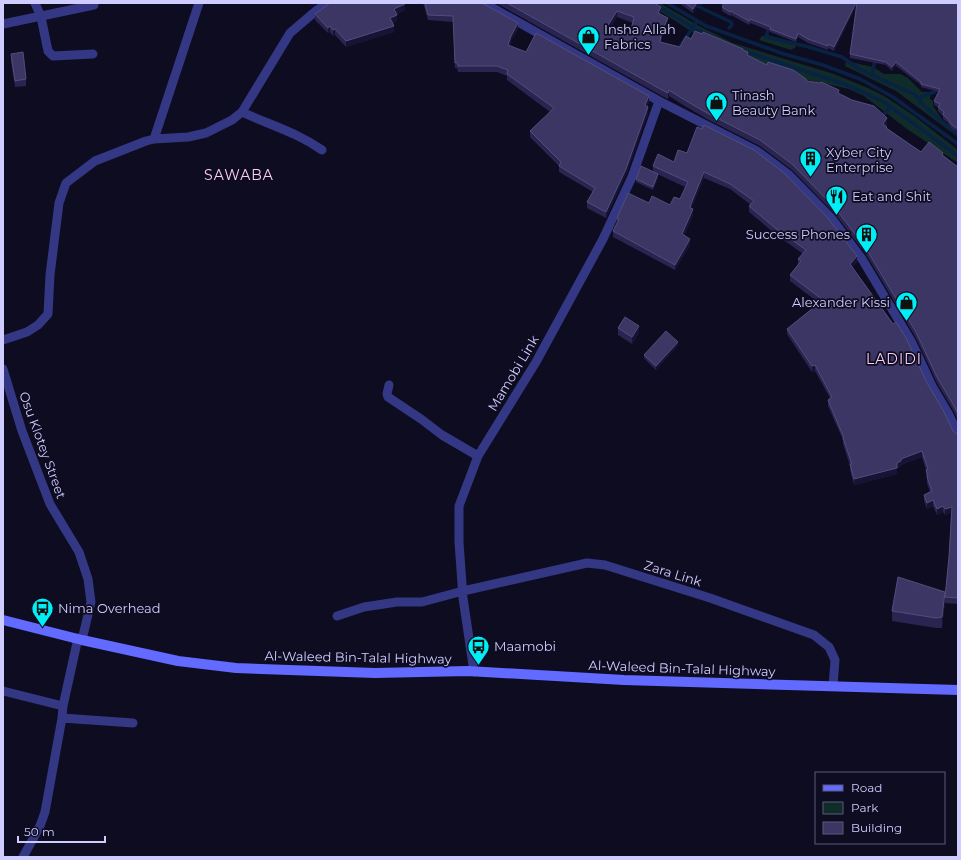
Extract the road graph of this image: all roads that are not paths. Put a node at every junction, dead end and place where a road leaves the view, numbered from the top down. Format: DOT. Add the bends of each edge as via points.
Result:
graph roads {
  1 [pos="35,3"];
  2 [pos="199,3"];
  3 [pos="328,3"];
  4 [pos="484,3"];
  5 [pos="94,5"];
  6 [pos="41,16"];
  7 [pos="3,24"];
  8 [pos="93,54"];
  9 [pos="659,101"];
  10 [pos="242,112"];
  11 [pos="154,139"];
  12 [pos="322,150"];
  13 [pos="3,340"];
  14 [pos="3,369"];
  15 [pos="389,385"];
  16 [pos="958,434"];
  17 [pos="478,456"];
  18 [pos="463,591"];
  19 [pos="337,616"];
  20 [pos="3,620"];
  21 [pos="80,639"];
  22 [pos="474,672"];
  23 [pos="833,686"];
  24 [pos="958,690"];
  25 [pos="3,691"];
  26 [pos="63,706"];
  27 [pos="62,718"];
  28 [pos="134,723"];
  29 [pos="23,857"];
  1 -- 6 [label="street"];
  2 -- 11 [label="street"];
  3 -- 10 [label="street" via="290,33"];
  4 -- 9 [label="street"];
  5 -- 6 [label="street"];
  6 -- 7 [label="street"];
  6 -- 8 [label="street" via="50,55"];
  9 -- 16 [label="street" via="757,151 788,174 832,220 862,259 884,295 911,341"];
  9 -- 17 [label="street, Mamobi Link" via="632,177 603,239 536,362"];
  10 -- 11 [label="street" via="206,133"];
  10 -- 12 [label="street" via="282,128"];
  11 -- 13 [label="street" via="95,160 66,183 59,203 48,314 27,332"];
  14 -- 21 [label="street, Osu Klotey Street" via="22,431 50,504 79,552 88,579 91,602"];
  15 -- 17 [label="street" via="388,397 442,435"];
  17 -- 18 [label="street, Mamobi Link" via="459,506 458,542"];
  18 -- 19 [label="street, Zara Link" via="422,602 396,602 364,607"];
  18 -- 22 [label="street, Mamobi Link"];
  18 -- 23 [label="street, Zara Link" via="587,563 605,565 710,598 814,635 829,647 835,660"];
  20 -- 21 [label="street, Al-Waleed Bin-Talal Highway"];
  21 -- 22 [label="street, Al-Waleed Bin-Talal Highway" via="178,661 236,668 375,673"];
  21 -- 26 [label="street, Osu Klotey Street"];
  22 -- 23 [label="street, Al-Waleed Bin-Talal Highway" via="624,680"];
  23 -- 24 [label="street, Al-Waleed Bin-Talal Highway"];
  25 -- 26 [label="street"];
  26 -- 27 [label="street, Osu Klotey Street"];
  27 -- 28 [label="street"];
  27 -- 29 [label="street, Osu Klotey Street" via="45,812"];
}
